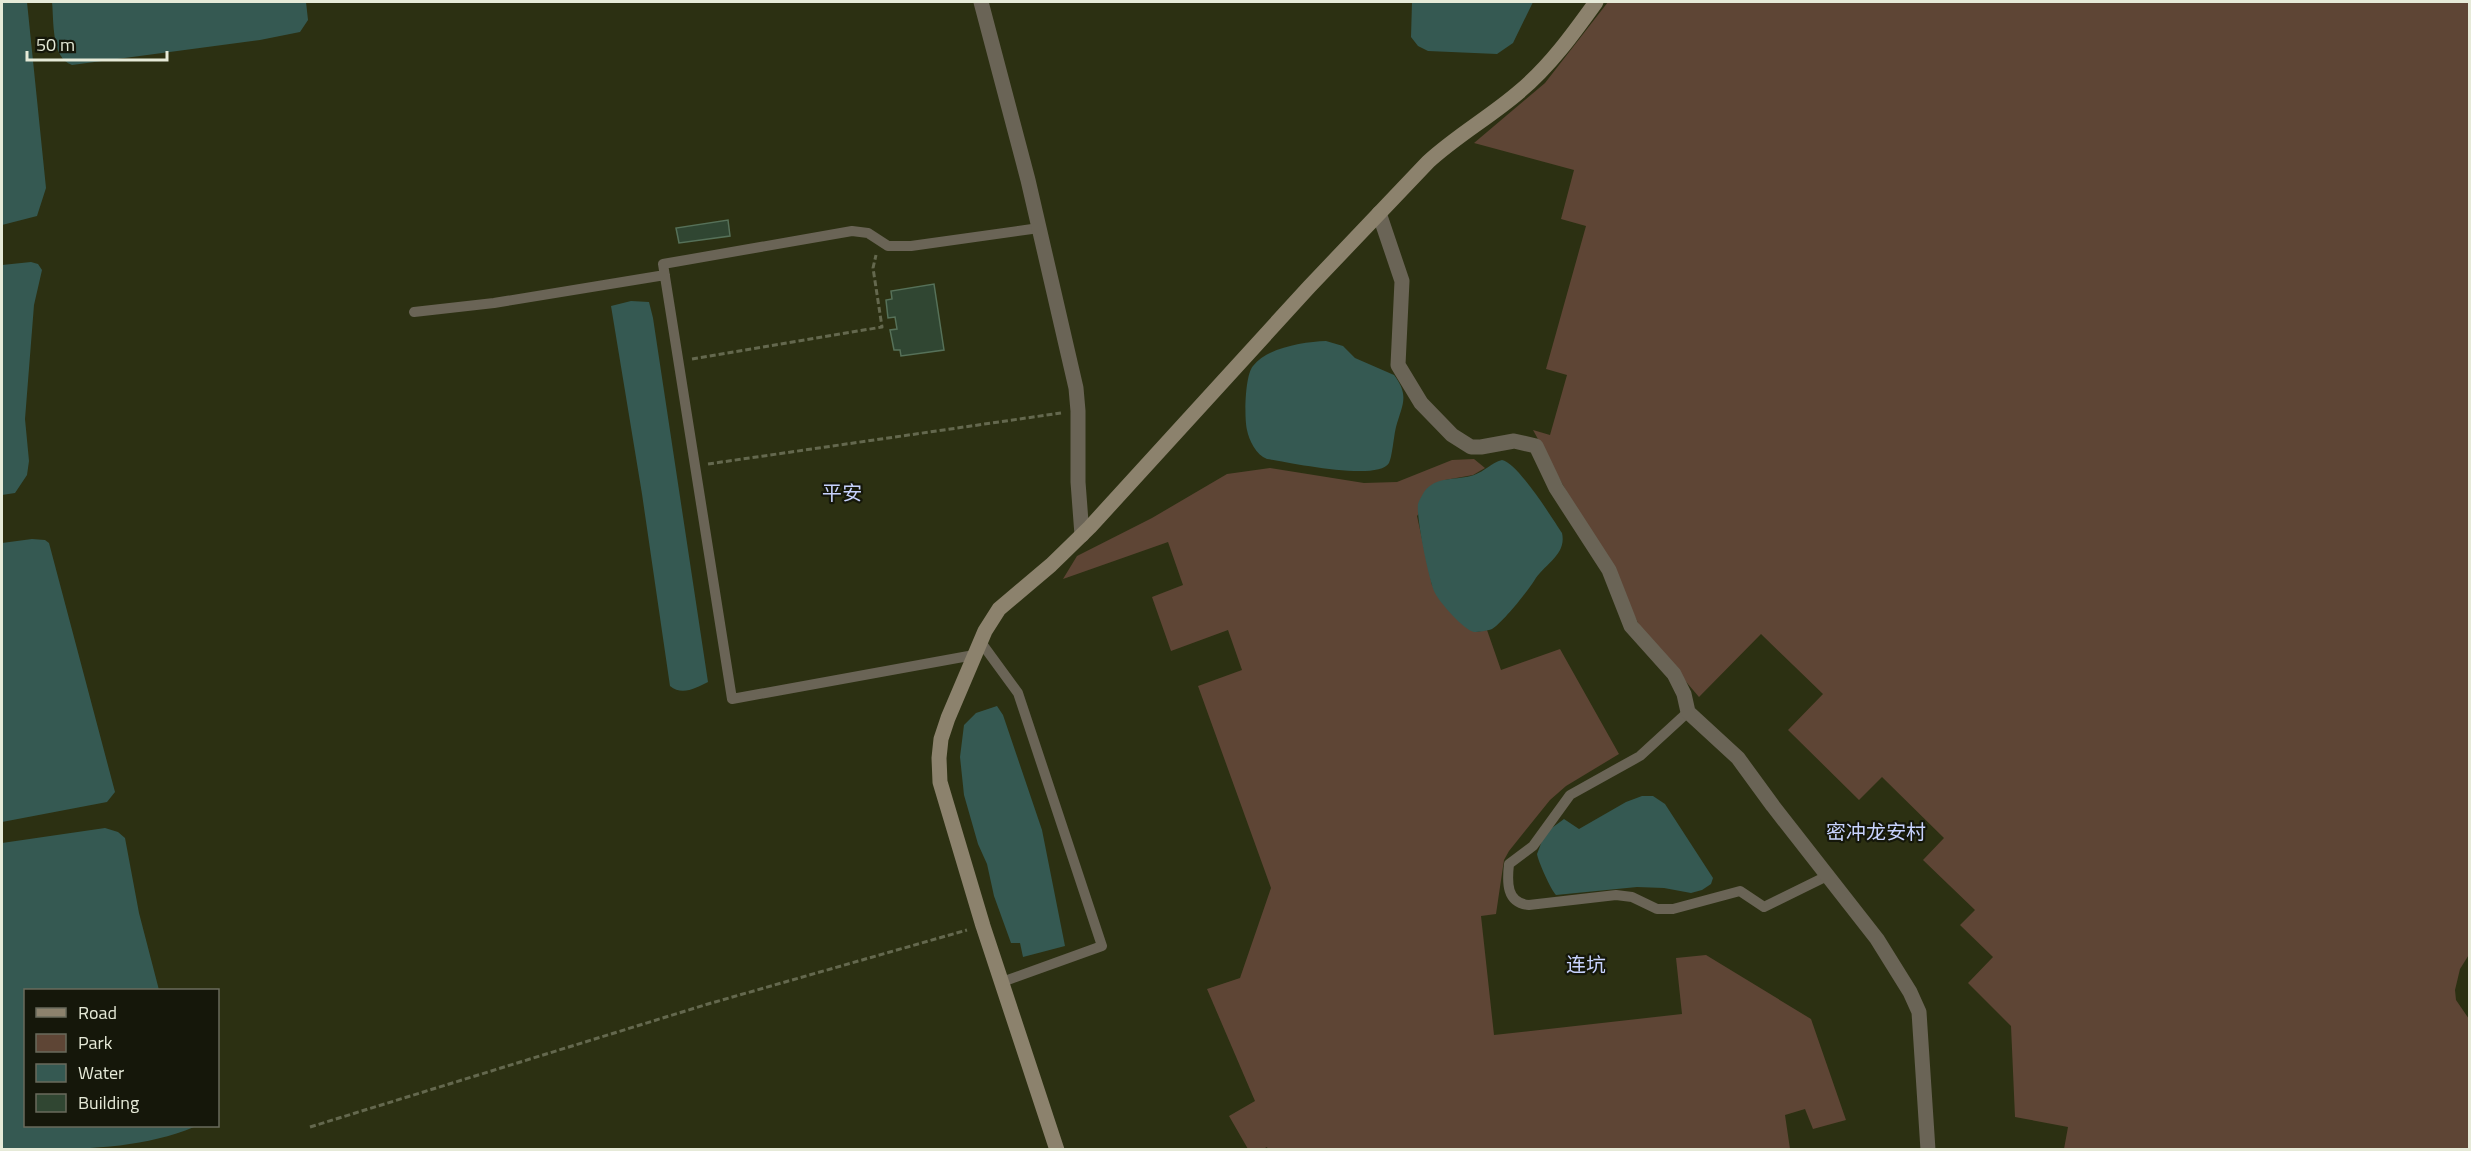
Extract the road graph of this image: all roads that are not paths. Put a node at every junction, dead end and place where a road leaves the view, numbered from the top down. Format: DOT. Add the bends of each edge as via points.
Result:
graph roads {
  1 [pos="981,2"];
  2 [pos="1596,2"];
  3 [pos="1379,213"];
  4 [pos="1039,228"];
  5 [pos="665,275"];
  6 [pos="414,312"];
  7 [pos="1082,535"];
  8 [pos="977,648"];
  9 [pos="1688,712"];
  10 [pos="1827,876"];
  11 [pos="1002,982"];
  12 [pos="1057,1149"];
  13 [pos="1928,1149"];
  1 -- 4 [label="street"];
  2 -- 3 [label="street" via="1548,64 1488,118 1447,145"];
  3 -- 7 [label="street"];
  3 -- 9 [label="street" via="1402,281 1400,371 1421,403 1461,442 1476,448 1514,441 1536,446 1556,488 1609,570 1631,626 1674,674"];
  4 -- 5 [label="lane" via="911,246 888,246 868,233 852,231 663,264"];
  4 -- 7 [label="street" via="1076,388"];
  5 -- 6 [label="lane"];
  5 -- 8 [label="lane" via="732,699"];
  7 -- 8 [label="street" via="999,609"];
  8 -- 11 [label="street" via="941,739 940,782"];
  8 -- 11 [label="lane" via="1018,693 1102,946"];
  9 -- 10 [label="street" via="1738,758"];
  9 -- 10 [label="lane" via="1640,756 1570,795 1533,846 1509,864 1510,894 1517,903 1529,906 1622,896 1673,909 1740,891 1764,907"];
  10 -- 13 [label="street" via="1877,939 1919,1012"];
  11 -- 12 [label="street"];
}
